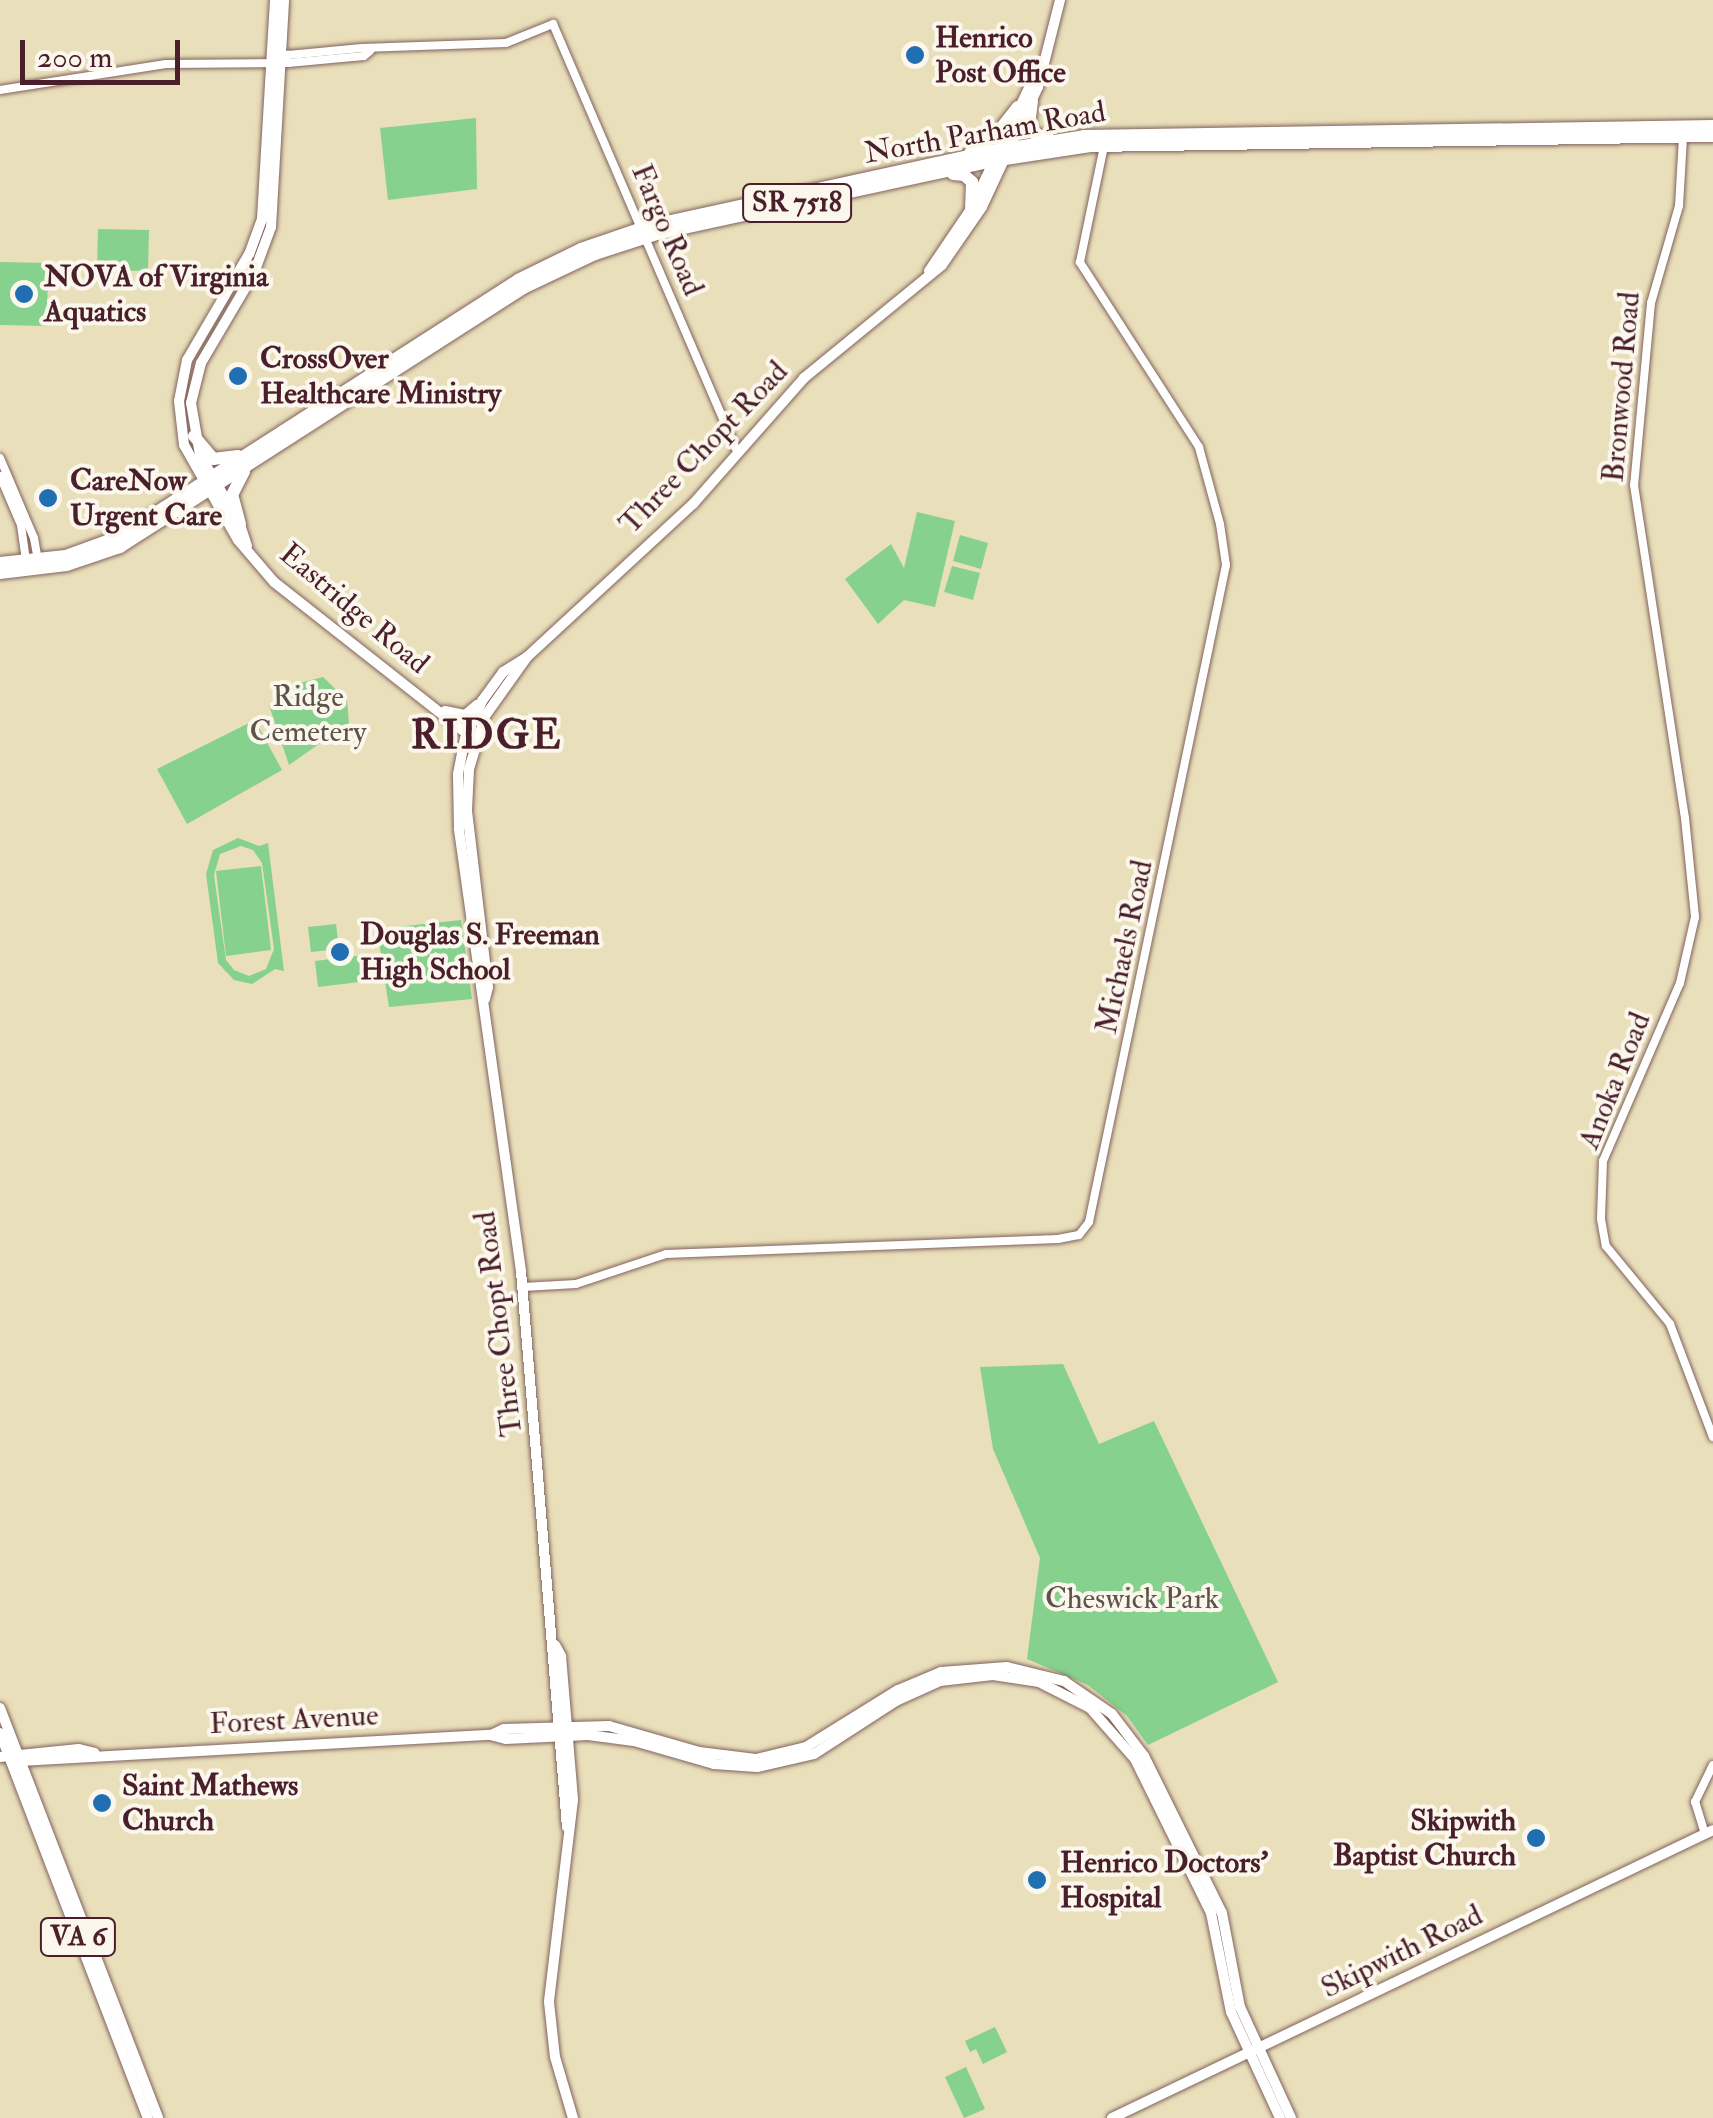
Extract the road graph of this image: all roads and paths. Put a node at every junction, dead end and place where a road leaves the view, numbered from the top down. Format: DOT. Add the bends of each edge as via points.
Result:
graph roads {
  1 [pos="275,0"];
  2 [pos="284,0"];
  3 [pos="1060,0"];
  4 [pos="277,60"];
  5 [pos="1042,62"];
  6 [pos="0,90"];
  7 [pos="1032,101"];
  8 [pos="1018,107"];
  9 [pos="1713,126"];
  10 [pos="1683,129"];
  11 [pos="1713,136"];
  12 [pos="1061,139"];
  13 [pos="1104,140"];
  14 [pos="1002,154"];
  15 [pos="960,158"];
  16 [pos="916,178"];
  17 [pos="971,209"];
  18 [pos="643,233"];
  19 [pos="922,280"];
  20 [pos="194,436"];
  21 [pos="259,448"];
  22 [pos="739,454"];
  23 [pos="0,458"];
  24 [pos="248,466"];
  25 [pos="0,476"];
  26 [pos="210,485"];
  27 [pos="240,524"];
  28 [pos="247,547"];
  29 [pos="0,563"];
  30 [pos="31,564"];
  31 [pos="0,573"];
  32 [pos="527,656"];
  33 [pos="482,701"];
  34 [pos="444,714"];
  35 [pos="1668,716"];
  36 [pos="470,735"];
  37 [pos="458,774"];
  38 [pos="485,999"];
  39 [pos="523,1287"];
  40 [pos="1713,1438"];
  41 [pos="0,1708"];
  42 [pos="563,1731"];
  43 [pos="0,1733"];
  44 [pos="12,1757"];
  45 [pos="1713,1765"];
  46 [pos="1709,1832"];
  47 [pos="1252,2050"];
  48 [pos="148,2118"];
  49 [pos="158,2118"];
  50 [pos="573,2118"];
  51 [pos="1112,2118"];
  52 [pos="1280,2118"];
  53 [pos="1291,2118"];
  1 -- 4 [label="main road"];
  2 -- 4 [label="main road"];
  3 -- 5 [label="main road, Three Chopt Road"];
  4 -- 6 [label="street" via="166,64"];
  4 -- 18 [label="street, Fargo Road" via="506,43 552,24"];
  4 -- 20 [label="main road" via="271,227 254,273 198,372"];
  4 -- 26 [label="main road" via="258,235 190,353 180,387 182,436"];
  5 -- 7 [label="main road, Three Chopt Road"];
  5 -- 8 [label="main road, Three Chopt Road"];
  7 -- 12 [label="highway" via="1034,133"];
  7 -- 14 [label="main road, Three Chopt Road"];
  8 -- 14 [label="main road, Three Chopt Road"];
  8 -- 15 [label="highway" via="995,136"];
  9 -- 10 [label="highway, North Parham Road / SR 7518"];
  10 -- 11 [label="highway, North Parham Road / SR 7518"];
  10 -- 13 [label="highway, North Parham Road / SR 7518"];
  10 -- 35 [label="street, Bronwood Road" via="1679,206 1651,303 1634,485"];
  12 -- 13 [label="highway, North Parham Road / SR 7518"];
  12 -- 14 [label="highway, North Parham Road / SR 7518"];
  13 -- 14 [label="highway, North Parham Road / SR 7518"];
  13 -- 39 [label="street, Michaels Road" via="1080,262 1199,448 1226,565 1089,1222 1082,1233 1058,1239 666,1254 576,1284"];
  14 -- 15 [label="highway, North Parham Road / SR 7518"];
  14 -- 16 [label="highway, North Parham Road / SR 7518"];
  14 -- 17 [label="main road, Three Chopt Road"];
  14 -- 19 [label="main road, Three Chopt Road" via="963,238"];
  15 -- 18 [label="highway, North Parham Road / SR 7518"];
  16 -- 17 [label="highway" via="964,175 973,186"];
  16 -- 18 [label="highway, North Parham Road / SR 7518"];
  17 -- 19 [label="main road, Three Chopt Road"];
  18 -- 21 [label="highway, North Parham Road / SR 7518" via="581,249 518,280"];
  18 -- 22 [label="street, Fargo Road"];
  18 -- 24 [label="highway, North Parham Road / SR 7518" via="523,288"];
  19 -- 22 [label="main road, Three Chopt Road" via="804,378"];
  20 -- 21 [label="highway" via="206,454 221,460"];
  20 -- 26 [label="main road"];
  21 -- 26 [label="highway, North Parham Road / SR 7518"];
  22 -- 32 [label="main road, Three Chopt Road"];
  23 -- 30 [label="street" via="34,538"];
  24 -- 26 [label="highway, North Parham Road / SR 7518"];
  24 -- 27 [label="highway" via="232,494"];
  25 -- 30 [label="street"];
  26 -- 27 [label="main road, Eastridge Road"];
  26 -- 28 [label="main road, Eastridge Road"];
  26 -- 30 [label="highway, North Parham Road / SR 7518" via="108,542"];
  27 -- 28 [label="main road, Eastridge Road"];
  28 -- 34 [label="main road, Eastridge Road" via="280,589"];
  29 -- 30 [label="highway, North Parham Road / SR 7518"];
  30 -- 31 [label="highway, North Parham Road / SR 7518"];
  32 -- 33 [label="main road, Three Chopt Road" via="503,672"];
  32 -- 36 [label="main road, Three Chopt Road"];
  33 -- 34 [label="main road" via="465,715"];
  33 -- 36 [label="main road, Three Chopt Road"];
  34 -- 36 [label="main road, Eastridge Road"];
  34 -- 37 [label="main road" via="457,739"];
  35 -- 40 [label="street, Anoka Road" via="1694,932 1680,983 1603,1161 1601,1219 1604,1243 1670,1324"];
  36 -- 37 [label="main road, Three Chopt Road"];
  36 -- 38 [label="main road, Three Chopt Road" via="467,810"];
  37 -- 38 [label="main road, Three Chopt Road" via="459,828"];
  38 -- 39 [label="main road, Three Chopt Road"];
  39 -- 42 [label="main road, Three Chopt Road" via="551,1657"];
  41 -- 44 [label="main road, VA 6"];
  42 -- 44 [label="main road, Forest Avenue"];
  42 -- 47 [label="main road, Forest Avenue" via="622,1738 714,1764 758,1767 814,1754 940,1681 1006,1675 1061,1691 1102,1718 1135,1760 1211,1912 1231,2012"];
  42 -- 50 [label="main road, Three Chopt Road" via="573,1800 548,2002 554,2057"];
  43 -- 44 [label="main road, VA 6"];
  44 -- 48 [label="main road, VA 6"];
  44 -- 49 [label="main road, VA 6"];
  45 -- 46 [label="street" via="1695,1802"];
  46 -- 47 [label="main road, Skipwith Road"];
  47 -- 51 [label="main road, Skipwith Road"];
  47 -- 52 [label="main road, Forest Avenue"];
  47 -- 53 [label="main road, Forest Avenue"];
}
